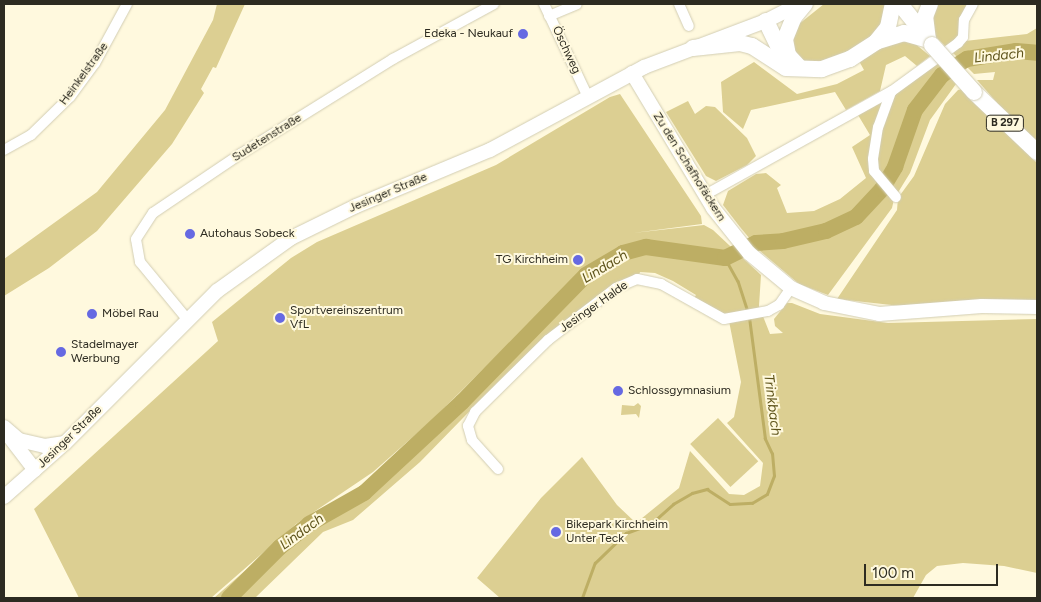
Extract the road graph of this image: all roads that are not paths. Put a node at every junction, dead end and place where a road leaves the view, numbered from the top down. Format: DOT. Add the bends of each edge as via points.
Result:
graph roads {
  1 [pos="127,4"];
  2 [pos="494,4"];
  3 [pos="544,4"];
  4 [pos="577,4"];
  5 [pos="678,4"];
  6 [pos="799,4"];
  7 [pos="805,4"];
  8 [pos="893,4"];
  9 [pos="900,4"];
  10 [pos="930,4"];
  11 [pos="973,4"];
  12 [pos="549,16"];
  13 [pos="762,22"];
  14 [pos="689,26"];
  15 [pos="876,42"];
  16 [pos="930,42"];
  17 [pos="693,48"];
  18 [pos="797,69"];
  19 [pos="632,73"];
  20 [pos="892,91"];
  21 [pos="588,97"];
  22 [pos="4,150"];
  23 [pos="1037,152"];
  24 [pos="705,195"];
  25 [pos="894,195"];
  26 [pos="791,288"];
  27 [pos="1037,307"];
  28 [pos="187,319"];
  29 [pos="4,428"];
  30 [pos="65,443"];
  31 [pos="498,469"];
  32 [pos="35,470"];
  33 [pos="4,497"];
  1 -- 22 [label="street, Heinkelstraße" via="95,63 70,97 31,135"];
  2 -- 28 [label="street, Sudetenstraße" via="394,59 242,153 153,213 136,239 140,262"];
  3 -- 12 [label="street, Öschweg"];
  4 -- 12 [label="street"];
  5 -- 14 [label="street"];
  6 -- 13 [label="main road, Jesinger Straße"];
  7 -- 18 [label="main road" via="794,16 785,39 788,55"];
  8 -- 15 [label="main road" via="888,27"];
  9 -- 16 [label="main road, B 297"];
  10 -- 16 [label="main road" via="925,17"];
  11 -- 20 [label="street" via="964,20 963,36"];
  12 -- 21 [label="street, Öschweg"];
  13 -- 17 [label="main road, Jesinger Straße"];
  13 -- 18 [label="main road" via="770,50"];
  15 -- 16 [label="main road" via="904,33"];
  15 -- 18 [label="main road" via="836,65"];
  16 -- 23 [label="main road, B 297, bridge" via="974,92"];
  17 -- 18 [label="main road" via="740,43"];
  17 -- 19 [label="main road, Jesinger Straße"];
  19 -- 21 [label="main road, Jesinger Straße"];
  19 -- 24 [label="main road, Zu den Schafhofäckern"];
  20 -- 24 [label="street"];
  20 -- 25 [label="street" via="878,127 873,159 878,175"];
  21 -- 28 [label="main road, Jesinger Straße" via="490,150 308,229 260,258"];
  24 -- 26 [label="main road, Zu den Schafhofäckern" via="733,235 762,266"];
  26 -- 27 [label="main road, Zu den Schafhofäckern" via="824,302 879,314 982,306"];
  26 -- 31 [label="street, Jesinger Halde" via="779,305 759,313 724,319 711,315 676,290 648,280 637,279 616,288 548,340 475,412 468,426 472,440"];
  28 -- 30 [label="main road, Jesinger Straße"];
  29 -- 30 [label="main road" via="19,440 38,445"];
  29 -- 32 [label="main road"];
  30 -- 32 [label="main road, Jesinger Straße"];
  32 -- 33 [label="main road, Jesinger Straße"];
}
